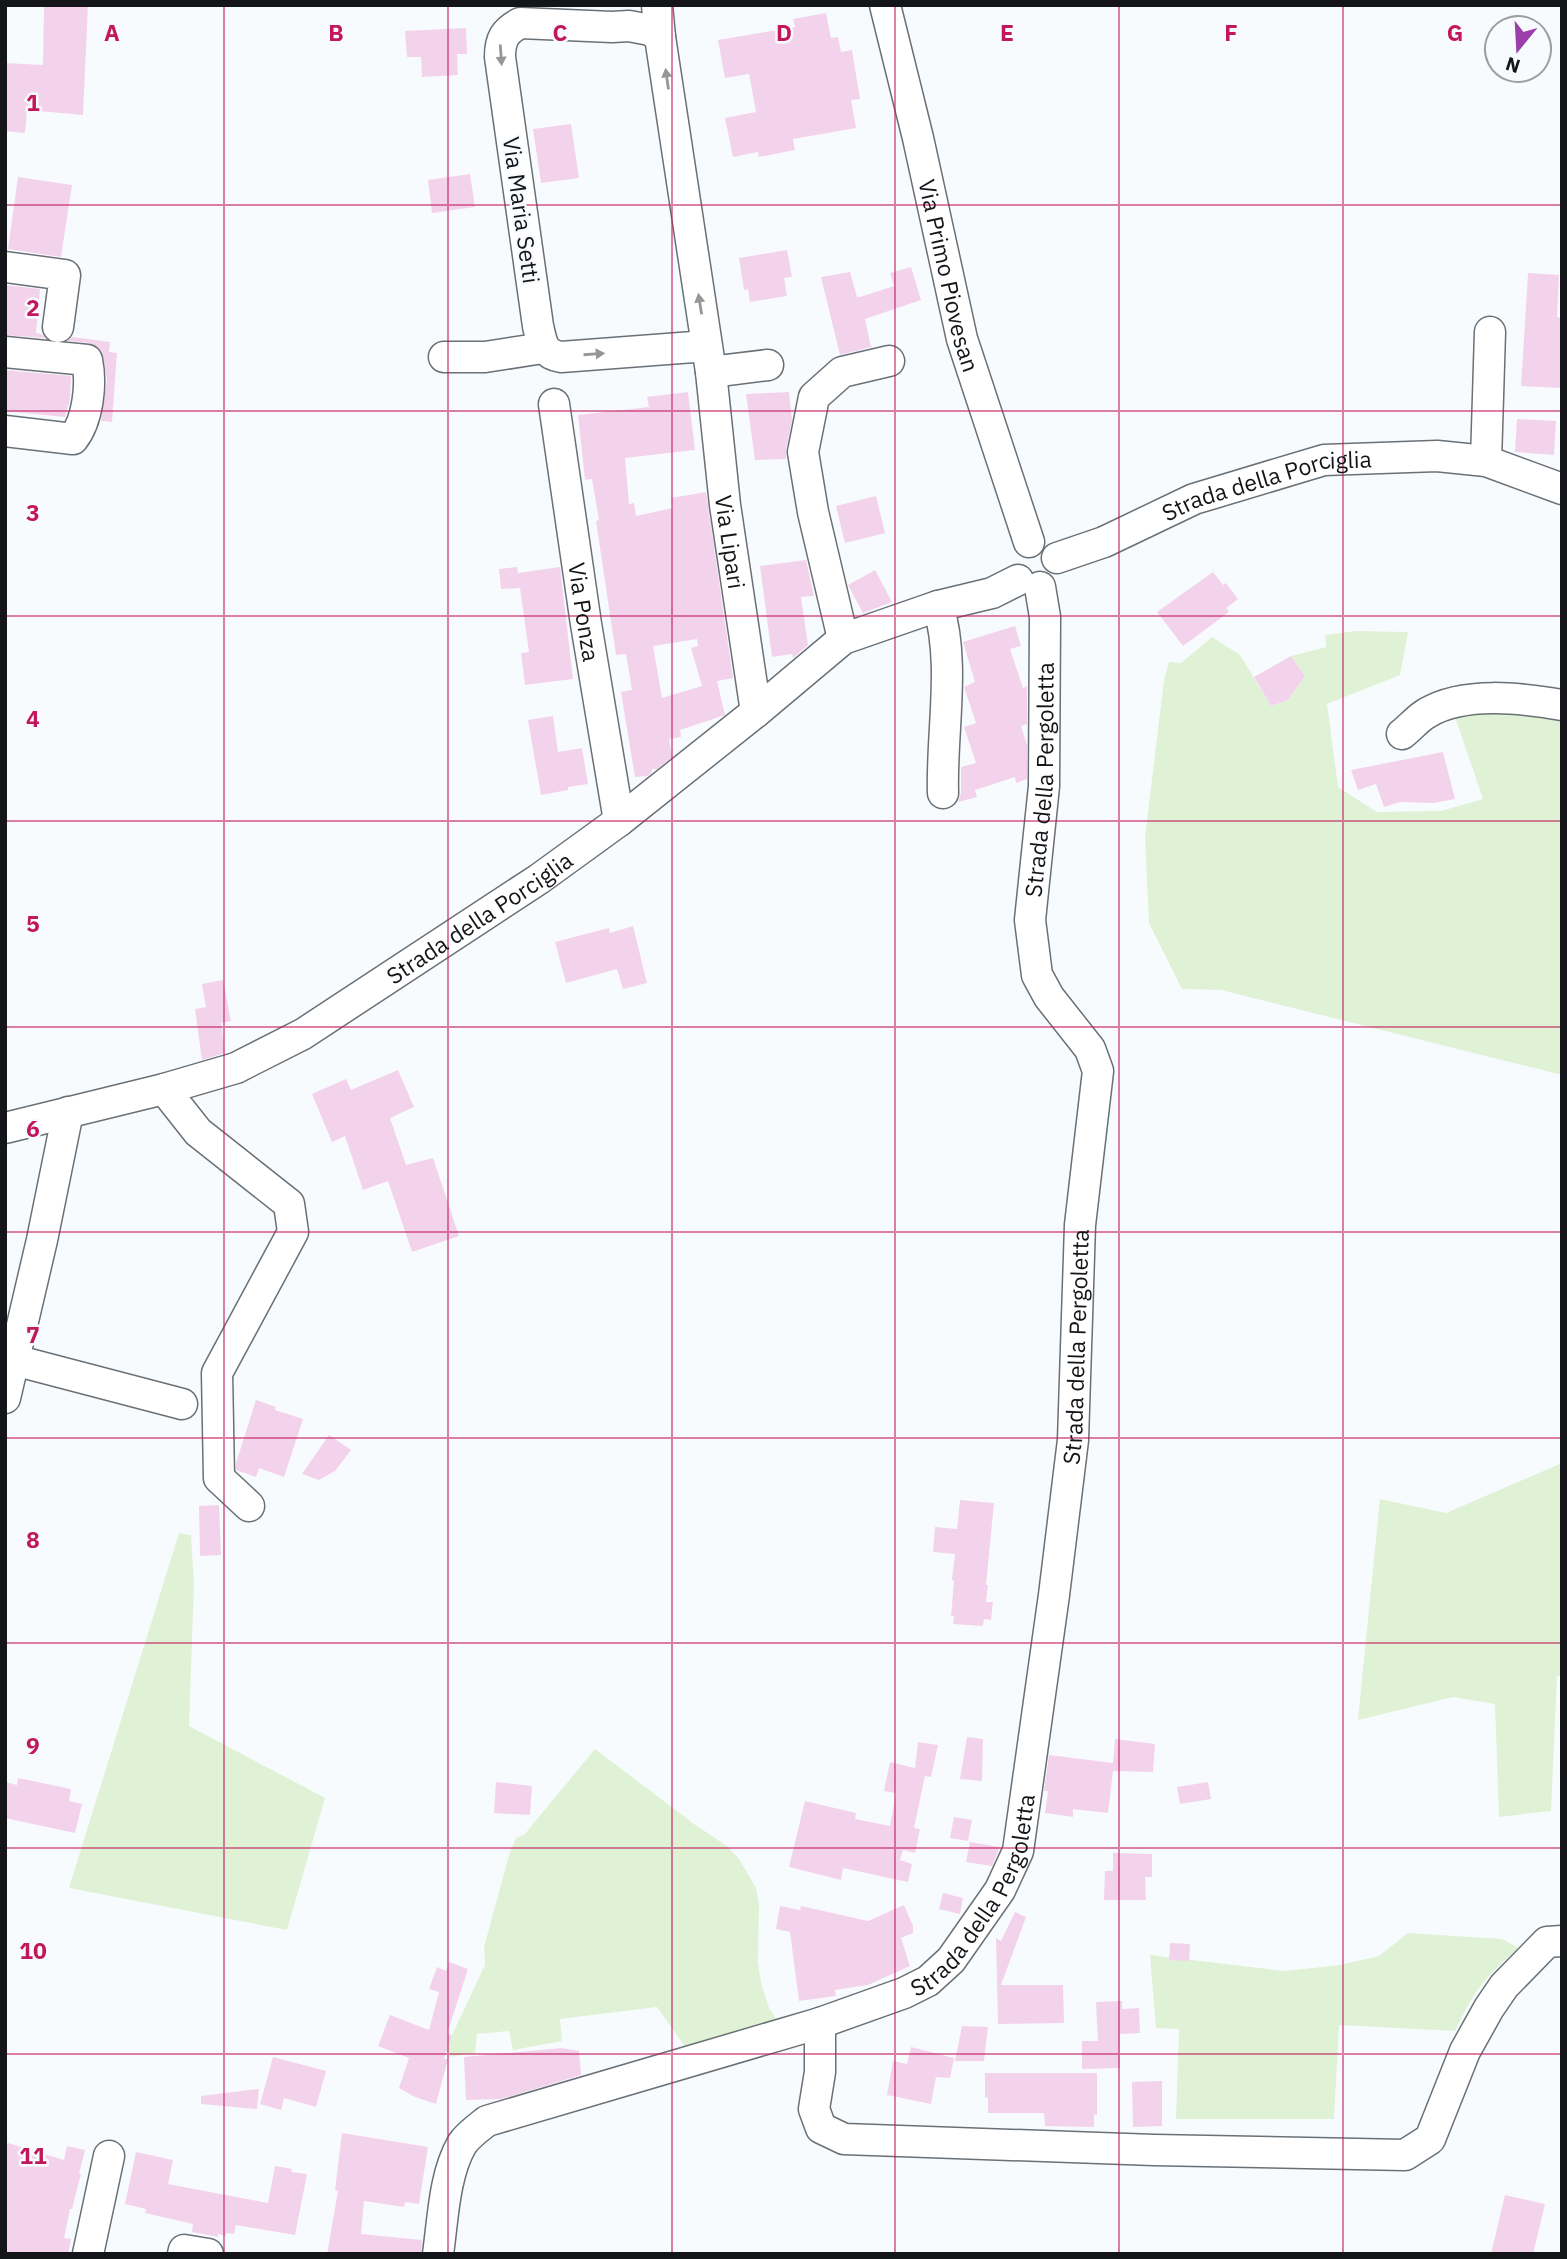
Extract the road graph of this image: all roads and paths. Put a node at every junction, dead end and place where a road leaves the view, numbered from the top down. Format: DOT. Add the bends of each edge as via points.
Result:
graph roads {
  1 [pos="657,5"];
  2 [pos="885,5"];
  3 [pos="637,15"];
  4 [pos="660,37"];
  5 [pos="5,267"];
  6 [pos="58,327"];
  7 [pos="1490,332"];
  8 [pos="543,348"];
  9 [pos="5,352"];
  10 [pos="444,358"];
  11 [pos="709,359"];
  12 [pos="889,361"];
  13 [pos="768,365"];
  14 [pos="554,404"];
  15 [pos="5,431"];
  16 [pos="1486,461"];
  17 [pos="1562,489"];
  18 [pos="1029,542"];
  19 [pos="1057,558"];
  20 [pos="1029,584"];
  21 [pos="938,606"];
  22 [pos="843,639"];
  23 [pos="1562,705"];
  24 [pos="756,712"];
  25 [pos="1402,734"];
  26 [pos="943,793"];
  27 [pos="619,821"];
  28 [pos="164,1089"];
  29 [pos="68,1112"];
  30 [pos="5,1128"];
  31 [pos="14,1360"];
  32 [pos="5,1398"];
  33 [pos="182,1404"];
  34 [pos="248,1506"];
  35 [pos="1562,1941"];
  36 [pos="820,2023"];
  37 [pos="109,2156"];
  38 [pos="88,2254"];
  39 [pos="183,2254"];
  40 [pos="208,2254"];
  41 [pos="438,2254"];
  1 -- 4 [label="street"];
  2 -- 18 [label="street, Via Primo Piovesan" via="962,339"];
  3 -- 4 [label="street, Via Maria Setti"];
  3 -- 8 [label="street, Via Maria Setti, one-way" via="612,27 520,23 504,34 500,43"];
  11 -- 4 [label="street, one-way"];
  5 -- 6 [label="street" via="65,275"];
  7 -- 16 [label="street"];
  8 -- 10 [label="street"];
  8 -- 11 [label="street, one-way" via="561,357"];
  9 -- 15 [label="street" via="87,360 90,372 83,427 73,439"];
  11 -- 13 [label="street"];
  11 -- 24 [label="street, Via Lipari" via="725,506"];
  12 -- 22 [label="street" via="842,372 814,397 803,452"];
  14 -- 27 [label="street, Via Ponza"];
  16 -- 17 [label="street, Strada della Porciglia"];
  16 -- 19 [label="street, Strada della Porciglia" via="1437,456 1324,460 1194,499 1104,542"];
  18 -- 19 [label="street" via="1046,545"];
  18 -- 20 [label="street" via="1013,558 1013,570"];
  19 -- 20 [label="street" via="1054,577"];
  20 -- 21 [label="street, Strada della Porciglia"];
  20 -- 36 [label="street, Strada della Pergoletta" via="1045,617 1044,786 1030,920 1037,975 1090,1049 1098,1071 1080,1225 1073,1440 1050,1634 1018,1851 1000,1891 951,1960 928,1981"];
  21 -- 22 [label="street, Strada della Porciglia"];
  21 -- 26 [label="street" via="944,622 946,689"];
  22 -- 24 [label="street, Strada della Porciglia"];
  23 -- 25 [label="street" via="1530,699 1471,698 1427,712"];
  24 -- 27 [label="street, Strada della Porciglia"];
  27 -- 28 [label="street, Strada della Porciglia" via="540,879 303,1034 236,1068"];
  28 -- 29 [label="street, Strada della Porciglia"];
  28 -- 34 [label="street" via="198,1132 289,1204 293,1232 217,1373 219,1478"];
  29 -- 30 [label="street, Strada della Porciglia"];
  29 -- 31 [label="street"];
  31 -- 32 [label="street"];
  31 -- 33 [label="street"];
  35 -- 36 [label="street" via="1547,1942 1504,1986 1465,2052 1430,2139 1405,2155 844,2139 821,2128 814,2109"];
  36 -- 41 [label="street, Strada della Pergoletta" via="487,2121 463,2143 455,2160"];
  37 -- 38 [label="street"];
  39 -- 40 [label="street" via="184,2250"];
}
